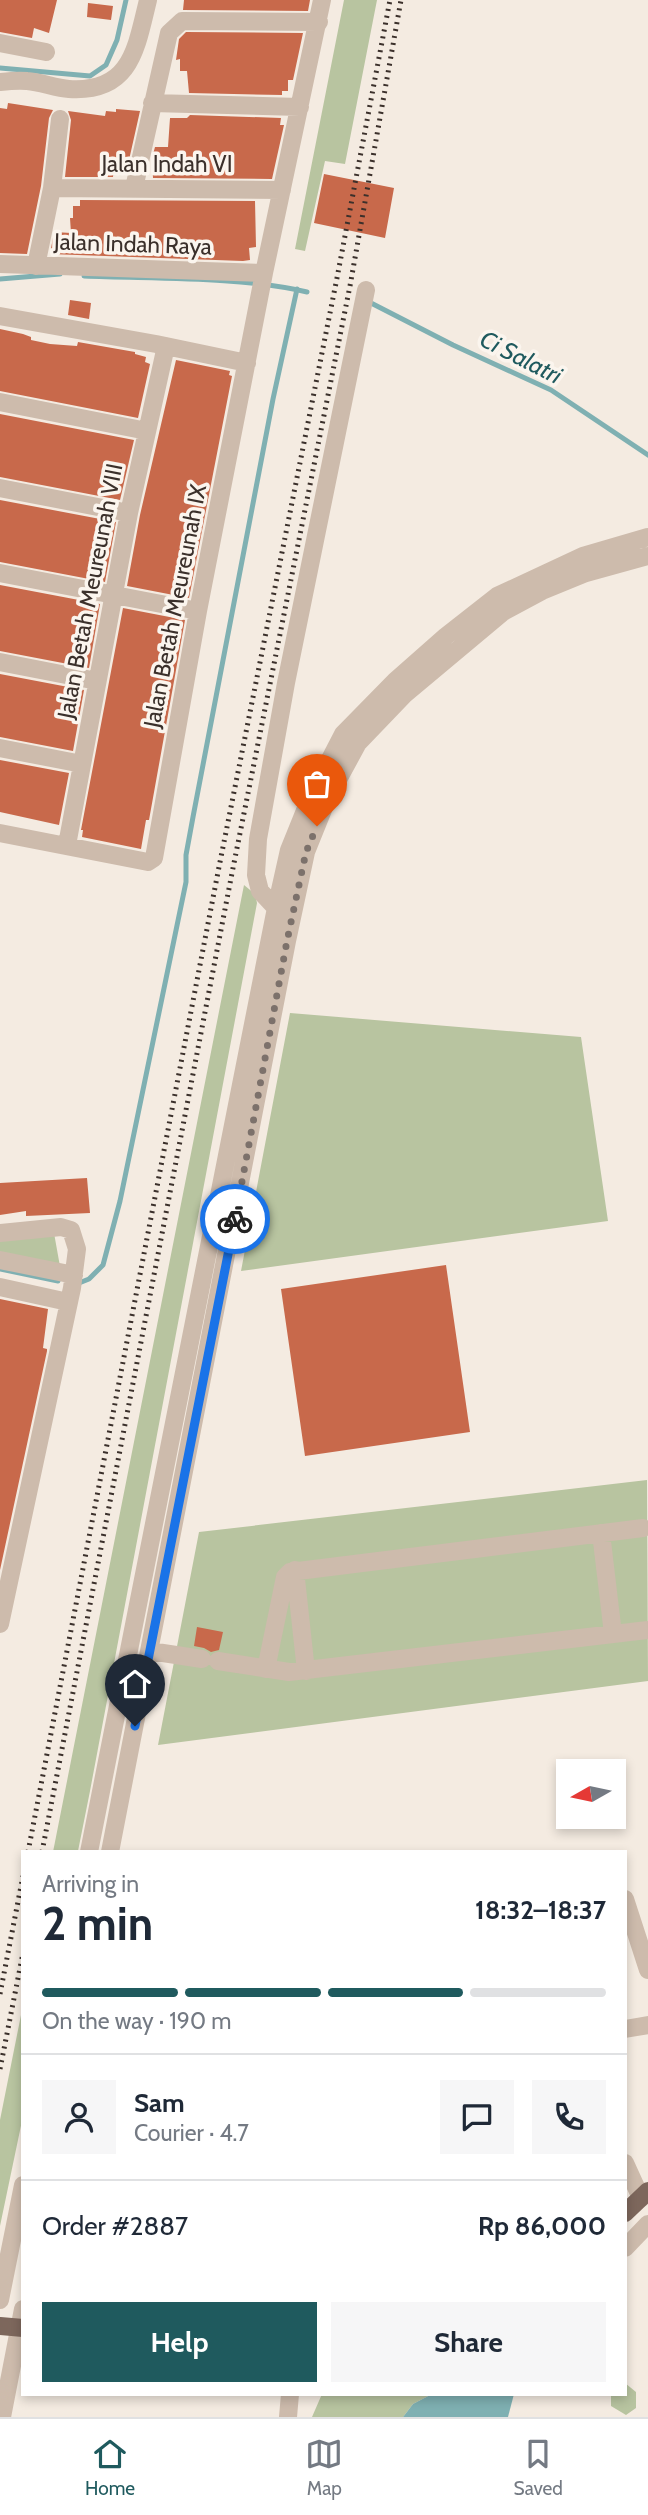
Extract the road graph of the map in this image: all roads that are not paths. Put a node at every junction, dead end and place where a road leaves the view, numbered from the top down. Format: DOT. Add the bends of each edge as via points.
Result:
graph roads {
  1 [pos="148,0"];
  2 [pos="322,0"];
  3 [pos="319,22"];
  4 [pos="0,43"];
  5 [pos="46,52"];
  6 [pos="0,82"];
  7 [pos="152,103"];
  8 [pos="300,107"];
  9 [pos="60,119"];
  10 [pos="52,188"];
  11 [pos="134,188"];
  12 [pos="282,190"];
  13 [pos="0,264"];
  14 [pos="36,266"];
  15 [pos="264,273"];
  16 [pos="366,290"];
  17 [pos="0,317"];
  18 [pos="166,346"];
  19 [pos="247,363"];
  20 [pos="0,402"];
  21 [pos="147,431"];
  22 [pos="0,488"];
  23 [pos="129,513"];
  24 [pos="648,537"];
  25 [pos="648,556"];
  26 [pos="0,573"];
  27 [pos="113,594"];
  28 [pos="198,611"];
  29 [pos="0,662"];
  30 [pos="97,681"];
  31 [pos="0,748"];
  32 [pos="82,764"];
  33 [pos="0,833"];
  34 [pos="67,845"];
  35 [pos="276,908"];
  36 [pos="215,1219"];
  37 [pos="234,1222"];
  38 [pos="0,1233"];
  39 [pos="0,1260"];
  40 [pos="0,1287"];
  41 [pos="71,1291"];
  42 [pos="643,1528"];
  43 [pos="601,1534"];
  44 [pos="7,1556"];
  45 [pos="295,1570"];
  46 [pos="0,1624"];
  47 [pos="648,1630"];
  48 [pos="613,1634"];
  49 [pos="150,1651"];
  50 [pos="266,1669"];
  51 [pos="306,1671"];
  52 [pos="89,1850"];
  53 [pos="113,1850"];
  54 [pos="627,1905"];
  55 [pos="648,1970"];
  56 [pos="648,2025"];
  57 [pos="627,2029"];
  58 [pos="627,2166"];
  59 [pos="645,2194"];
  60 [pos="21,2195"];
  61 [pos="627,2211"];
  62 [pos="648,2224"];
  63 [pos="627,2246"];
  64 [pos="0,2300"];
  65 [pos="0,2326"];
  66 [pos="21,2328"];
  67 [pos="18,2358"];
  68 [pos="290,2396"];
  69 [pos="2,2417"];
  70 [pos="288,2417"];
  1 -- 6 [label="street" via="130,60 122,74 106,85 67,89 26,80"];
  2 -- 3 [label="street, Jalan Betah Meureunah IX"];
  3 -- 7 [label="street" via="182,21 169,33"];
  3 -- 8 [label="street, Jalan Betah Meureunah IX"];
  4 -- 5 [label="street"];
  7 -- 8 [label="street"];
  7 -- 11 [label="street"];
  8 -- 12 [label="street, Jalan Betah Meureunah IX"];
  9 -- 10 [label="street"];
  10 -- 11 [label="street, Jalan Indah VI"];
  10 -- 14 [label="street"];
  11 -- 12 [label="street, Jalan Indah VI"];
  12 -- 15 [label="street, Jalan Betah Meureunah IX"];
  13 -- 14 [label="street, Jalan Indah Raya"];
  14 -- 15 [label="street, Jalan Indah Raya"];
  15 -- 19 [label="street, Jalan Betah Meureunah IX"];
  16 -- 35 [label="street" via="258,839 260,891"];
  17 -- 18 [label="street"];
  18 -- 19 [label="street"];
  18 -- 21 [label="street, Jalan Betah Meureunah VIII"];
  19 -- 28 [label="street, Jalan Betah Meureunah IX"];
  20 -- 21 [label="street"];
  21 -- 23 [label="street, Jalan Betah Meureunah VIII"];
  22 -- 23 [label="street"];
  23 -- 27 [label="street, Jalan Betah Meureunah VIII"];
  24 -- 35 [label="street" via="583,556 497,596 395,681 343,734 289,850"];
  25 -- 37 [label="street" via="586,573 503,612 405,694 358,743 306,852"];
  26 -- 27 [label="street"];
  27 -- 28 [label="street"];
  27 -- 30 [label="street, Jalan Betah Meureunah VIII"];
  28 -- 34 [label="street, Jalan Betah Meureunah IX" via="154,858 148,862"];
  29 -- 30 [label="street"];
  30 -- 32 [label="street, Jalan Betah Meureunah VIII"];
  31 -- 32 [label="street"];
  32 -- 34 [label="street, Jalan Betah Meureunah VIII"];
  33 -- 34 [label="street"];
  35 -- 36 [label="street"];
  36 -- 37 [label="street"];
  36 -- 52 [label="street"];
  37 -- 49 [label="street"];
  38 -- 41 [label="street" via="71,1230 77,1249"];
  39 -- 41 [label="street"];
  40 -- 41 [label="street"];
  41 -- 44 [label="street"];
  42 -- 43 [label="street"];
  43 -- 45 [label="street"];
  43 -- 48 [label="street"];
  44 -- 46 [label="street"];
  45 -- 50 [label="street" via="285,1577"];
  45 -- 51 [label="street"];
  47 -- 48 [label="street"];
  48 -- 51 [label="street"];
  49 -- 50 [label="street"];
  49 -- 53 [label="street"];
  50 -- 51 [label="street"];
  54 -- 55 [label="street"];
  56 -- 57 [label="street"];
  58 -- 59 [label="street"];
  59 -- 61 [label="main road"];
  60 -- 64 [label="street"];
  62 -- 63 [label="street"];
  65 -- 66 [label="main road"];
  66 -- 67 [label="street"];
  67 -- 69 [label="street"];
  68 -- 70 [label="street"];
}
